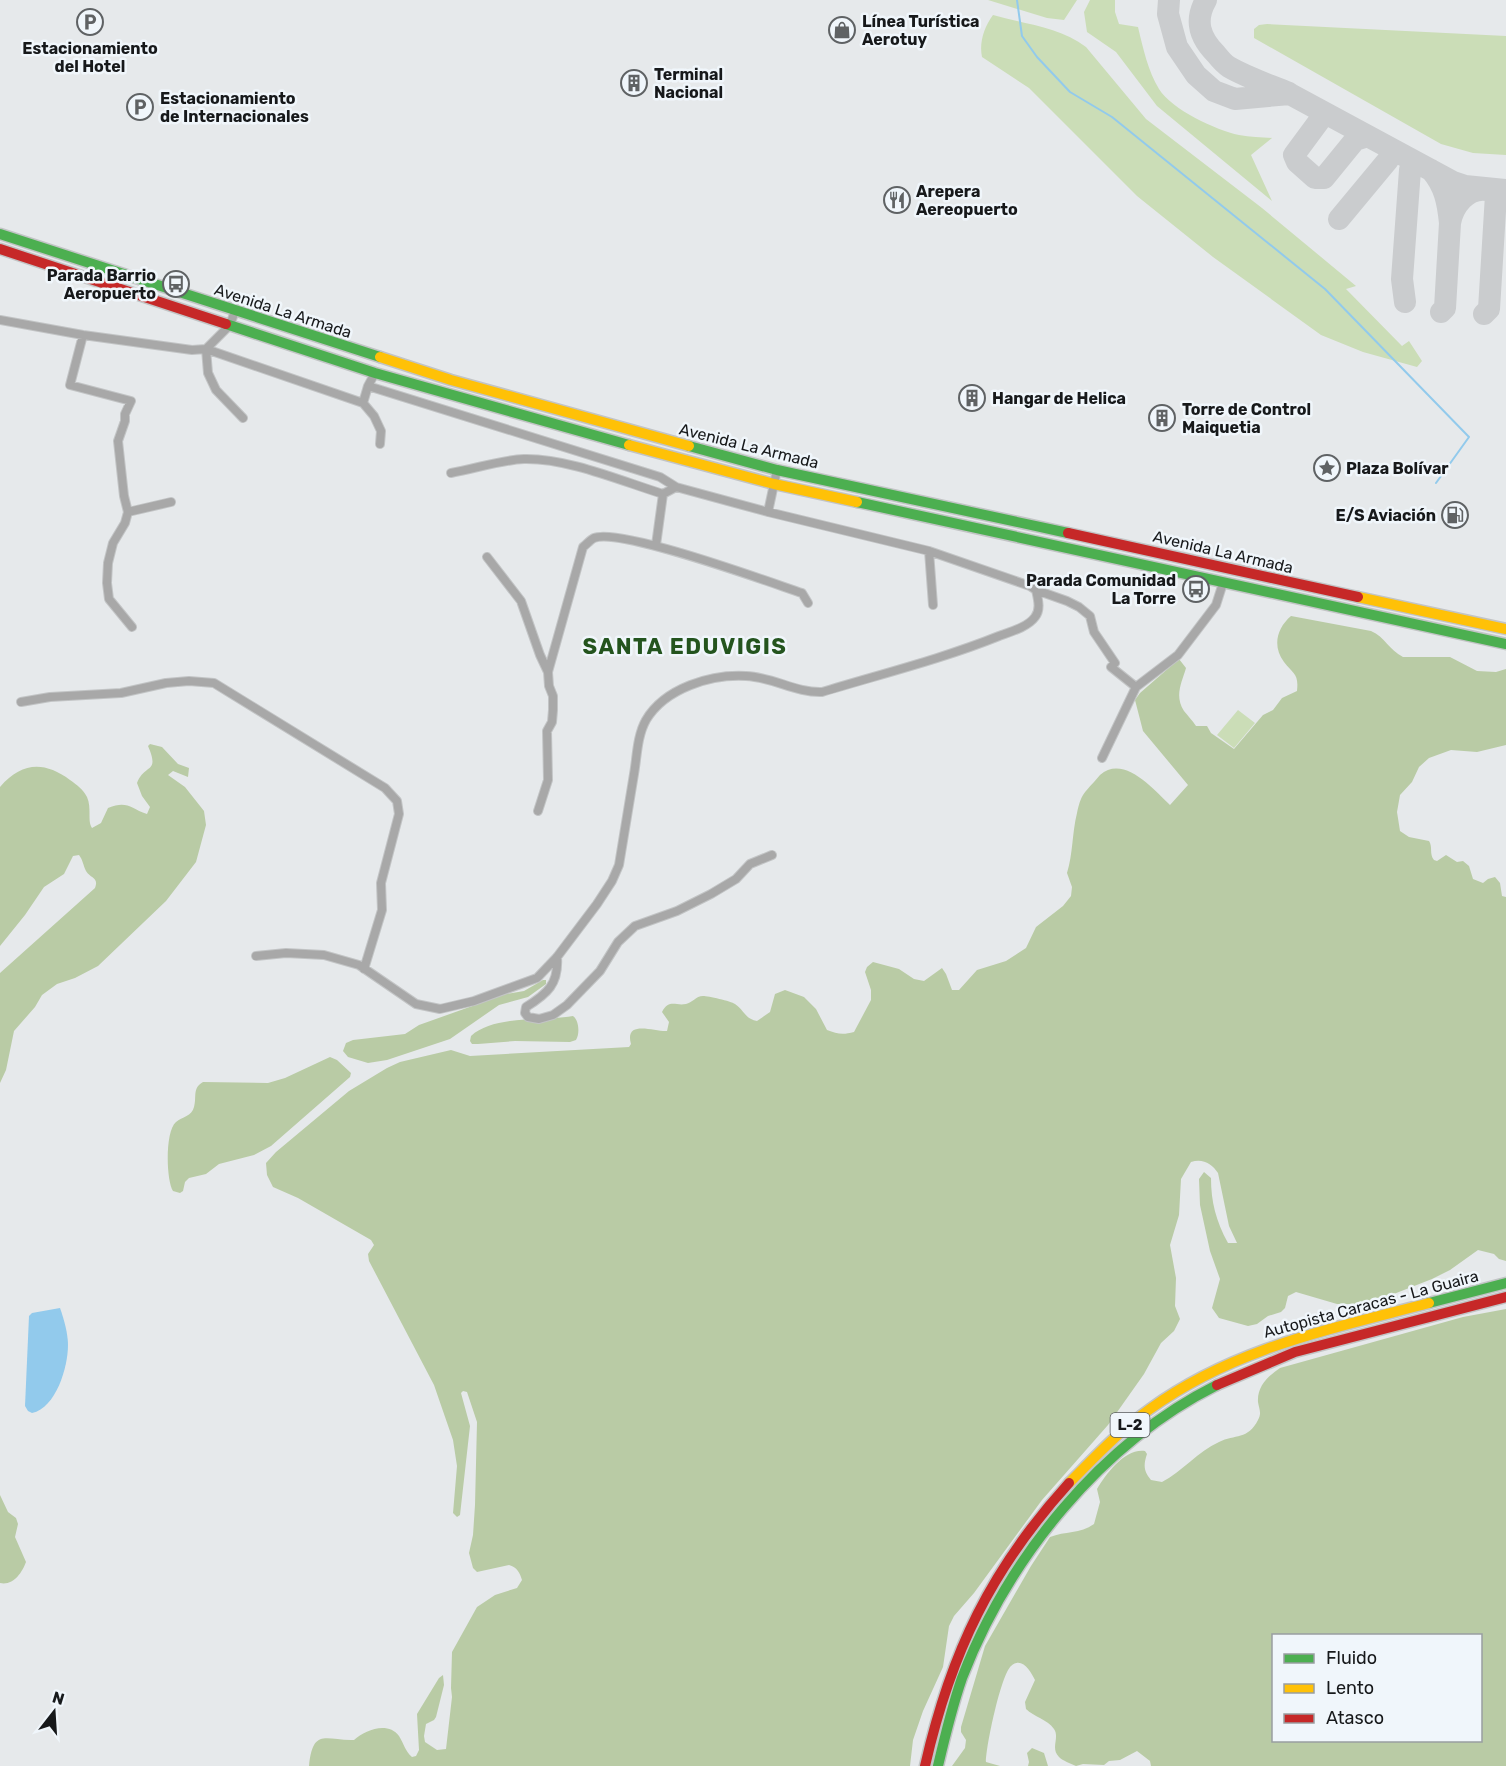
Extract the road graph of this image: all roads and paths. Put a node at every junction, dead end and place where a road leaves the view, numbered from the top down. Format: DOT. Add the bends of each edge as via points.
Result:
graph roads {
  1 [pos="0,234"];
  2 [pos="0,249"];
  3 [pos="235,311"];
  4 [pos="0,320"];
  5 [pos="230,325"];
  6 [pos="83,335"];
  7 [pos="206,349"];
  8 [pos="375,373"];
  9 [pos="368,386"];
  10 [pos="363,403"];
  11 [pos="243,418"];
  12 [pos="380,444"];
  13 [pos="777,470"];
  14 [pos="451,473"];
  15 [pos="774,484"];
  16 [pos="676,488"];
  17 [pos="663,494"];
  18 [pos="171,502"];
  19 [pos="128,512"];
  20 [pos="768,512"];
  21 [pos="656,545"];
  22 [pos="929,551"];
  23 [pos="488,557"];
  24 [pos="1223,583"];
  25 [pos="1036,590"];
  26 [pos="808,603"];
  27 [pos="933,605"];
  28 [pos="132,627"];
  29 [pos="1506,629"];
  30 [pos="1506,644"];
  31 [pos="548,672"];
  32 [pos="1136,687"];
  33 [pos="21,702"];
  34 [pos="1102,758"];
  35 [pos="538,811"];
  36 [pos="772,855"];
  37 [pos="256,956"];
  38 [pos="557,957"];
  39 [pos="364,969"];
  40 [pos="1506,1282"];
  41 [pos="1506,1297"];
  42 [pos="925,1766"];
  43 [pos="939,1766"];
  1 -- 3 [label="main road, Avenida La Armada"];
  2 -- 5 [label="main road, Avenida La Armada"];
  3 -- 5 [label="street"];
  3 -- 13 [label="main road, Avenida La Armada" via="451,380"];
  4 -- 6 [label="street"];
  5 -- 7 [label="street"];
  5 -- 8 [label="main road, Avenida La Armada"];
  6 -- 7 [label="street"];
  6 -- 19 [label="street" via="70,385 131,401 118,441"];
  7 -- 10 [label="street"];
  7 -- 11 [label="street" via="208,373 216,390"];
  8 -- 9 [label="street"];
  8 -- 15 [label="main road, Avenida La Armada"];
  9 -- 10 [label="street"];
  9 -- 16 [label="street" via="660,477"];
  10 -- 12 [label="street" via="381,431"];
  13 -- 15 [label="street"];
  13 -- 29 [label="main road, Avenida La Armada"];
  14 -- 17 [label="street" via="540,459"];
  15 -- 20 [label="street"];
  15 -- 24 [label="main road, Avenida La Armada"];
  16 -- 17 [label="street"];
  16 -- 20 [label="street"];
  17 -- 21 [label="street"];
  18 -- 19 [label="street"];
  19 -- 28 [label="street" via="113,543 107,583 109,599"];
  20 -- 22 [label="street"];
  21 -- 26 [label="street" via="802,593"];
  21 -- 31 [label="street" via="601,537 583,547"];
  22 -- 25 [label="street"];
  22 -- 27 [label="street"];
  23 -- 31 [label="street" via="521,601"];
  24 -- 30 [label="main road, Avenida La Armada"];
  24 -- 32 [label="street" via="1216,605 1178,655"];
  25 -- 32 [label="street" via="1067,601 1090,616 1094,632 1115,663 1111,667"];
  25 -- 38 [label="street" via="1038,614 1033,620 973,647 822,692 801,691 749,676 728,676 682,689 660,703 646,721 639,743 619,865 612,881"];
  31 -- 35 [label="street" via="553,710 547,731 548,780"];
  32 -- 34 [label="street"];
  33 -- 39 [label="street" via="121,693 166,682 214,683 385,788 397,801 399,814 381,883 382,910"];
  36 -- 38 [label="street" via="750,864 736,879 711,894 635,926 567,1005 553,1015 528,1017 526,1007 550,989 556,977"];
  37 -- 39 [label="street" via="324,955"];
  38 -- 39 [label="street" via="537,978 440,1009 416,1004"];
  40 -- 42 [label="main road, Autopista Caracas - La Guaira / L-2" via="1260,1349 1204,1375 1135,1420 1061,1490 993,1583 956,1657 940,1702"];
  41 -- 43 [label="main road, Autopista Caracas - La Guaira / L-2" via="1265,1362 1211,1388 1144,1431 1071,1499 1005,1590 964,1673"];
}
